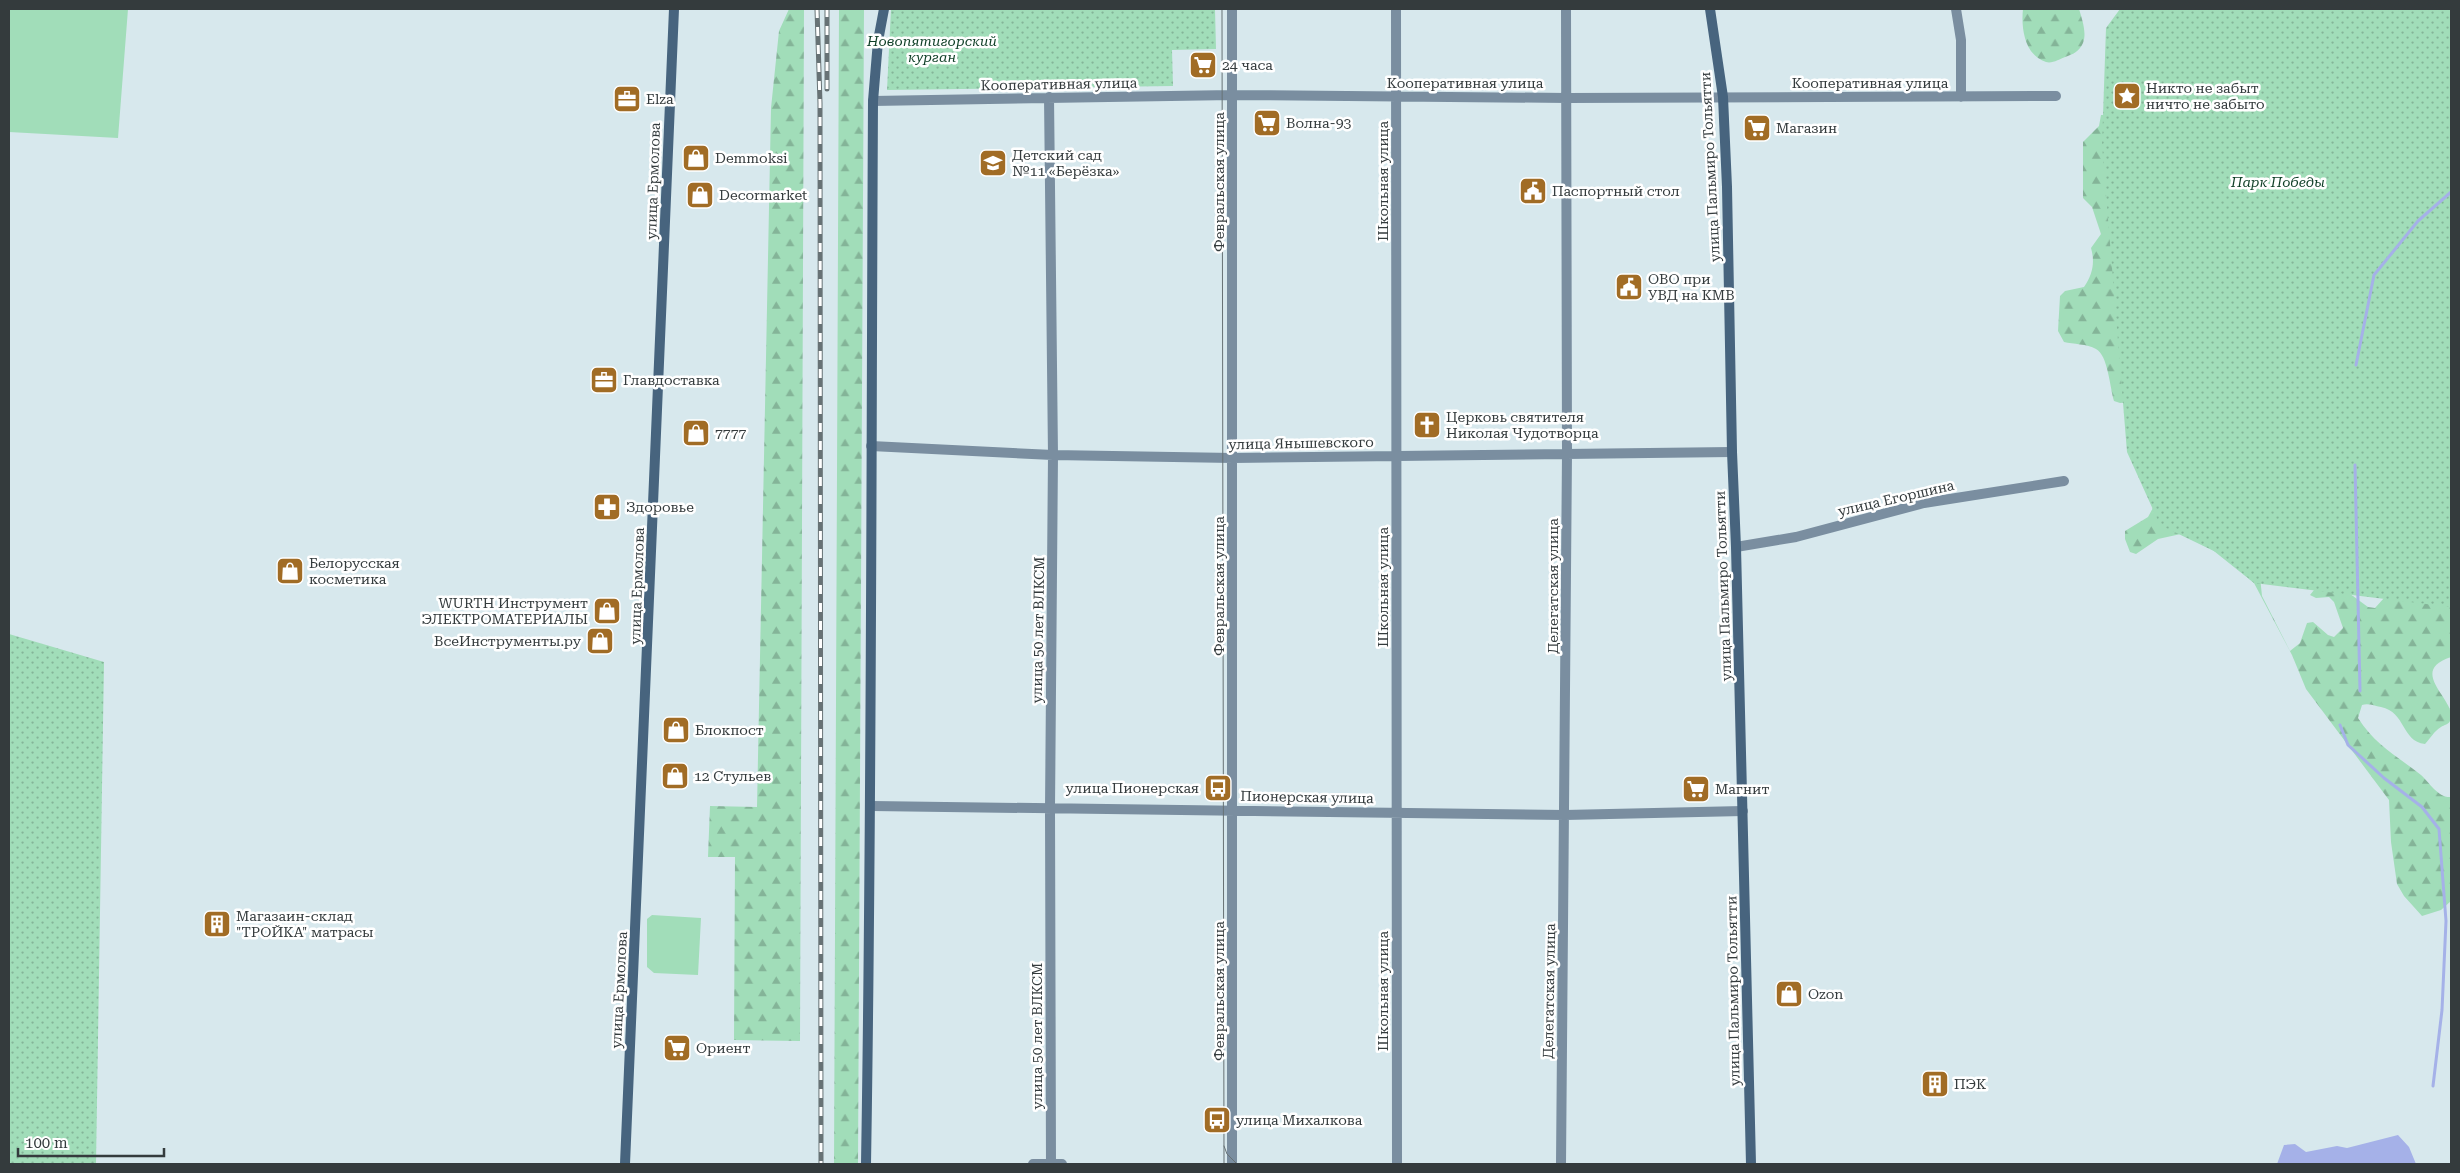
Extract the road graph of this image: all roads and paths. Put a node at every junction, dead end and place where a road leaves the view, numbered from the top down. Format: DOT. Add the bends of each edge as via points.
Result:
graph roads {
  1 [pos="674,9"];
  2 [pos="884,9"];
  3 [pos="1232,9"];
  4 [pos="1396,9"];
  5 [pos="1566,9"];
  6 [pos="1710,9"];
  7 [pos="1956,9"];
  8 [pos="1232,95"];
  9 [pos="1397,96"];
  10 [pos="2056,96"];
  11 [pos="1049,97"];
  12 [pos="1723,97"];
  13 [pos="1961,97"];
  14 [pos="1567,98"];
  15 [pos="874,101"];
  16 [pos="871,446"];
  17 [pos="1732,452"];
  18 [pos="1567,454"];
  19 [pos="1054,455"];
  20 [pos="1397,455"];
  21 [pos="1233,458"];
  22 [pos="2064,481"];
  23 [pos="1736,547"];
  24 [pos="872,806"];
  25 [pos="1050,808"];
  26 [pos="1233,810"];
  27 [pos="1743,811"];
  28 [pos="1398,812"];
  29 [pos="1565,815"];
  30 [pos="626,1164"];
  31 [pos="866,1164"];
  32 [pos="1033,1164"];
  33 [pos="1051,1164"];
  34 [pos="1062,1164"];
  35 [pos="1232,1164"];
  36 [pos="1397,1164"];
  37 [pos="1561,1164"];
  38 [pos="1752,1164"];
  1 -- 30 [label="street, улица Ермолова"];
  2 -- 15 [label="street" via="878,41"];
  3 -- 8 [label="street, Февральская улица"];
  4 -- 9 [label="street, Школьная улица"];
  5 -- 14 [label="street, Делегатская улица"];
  6 -- 12 [label="street, улица Пальмиро Тольятти"];
  7 -- 13 [label="street" via="1961,40"];
  8 -- 9 [label="street, Кооперативная улица"];
  8 -- 11 [label="street, Кооперативная улица"];
  8 -- 21 [label="street, Февральская улица"];
  9 -- 14 [label="street, Кооперативная улица"];
  9 -- 20 [label="street, Школьная улица"];
  10 -- 13 [label="street, Кооперативная улица"];
  11 -- 15 [label="street, Кооперативная улица"];
  11 -- 19 [label="street, улица 50 лет ВЛКСМ"];
  12 -- 13 [label="street, Кооперативная улица"];
  12 -- 14 [label="street, Кооперативная улица"];
  12 -- 17 [label="street, улица Пальмиро Тольятти"];
  14 -- 18 [label="street, Делегатская улица"];
  15 -- 16 [label="street"];
  16 -- 19 [label="street, улица Янышевского"];
  16 -- 24 [label="street"];
  17 -- 18 [label="street, улица Янышевского"];
  17 -- 23 [label="street, улица Пальмиро Тольятти"];
  18 -- 20 [label="street, улица Янышевского"];
  18 -- 29 [label="street, Делегатская улица"];
  19 -- 21 [label="street, улица Янышевского"];
  19 -- 25 [label="street, улица 50 лет ВЛКСМ"];
  20 -- 21 [label="street, улица Янышевского"];
  20 -- 28 [label="street, Школьная улица"];
  21 -- 26 [label="street, Февральская улица"];
  22 -- 23 [label="street, улица Егоршина" via="1924,503 1796,536"];
  23 -- 27 [label="street, улица Пальмиро Тольятти"];
  24 -- 25 [label="street, Пионерская улица"];
  24 -- 31 [label="street"];
  25 -- 26 [label="street, Пионерская улица"];
  25 -- 33 [label="street, улица 50 лет ВЛКСМ"];
  26 -- 28 [label="street, Пионерская улица"];
  26 -- 35 [label="street, Февральская улица"];
  27 -- 29 [label="street, Пионерская улица"];
  27 -- 38 [label="street, улица Пальмиро Тольятти"];
  28 -- 29 [label="street, Пионерская улица"];
  28 -- 36 [label="street, Школьная улица"];
  29 -- 37 [label="street, Делегатская улица"];
  32 -- 33 [label="street"];
  33 -- 34 [label="street"];
}
